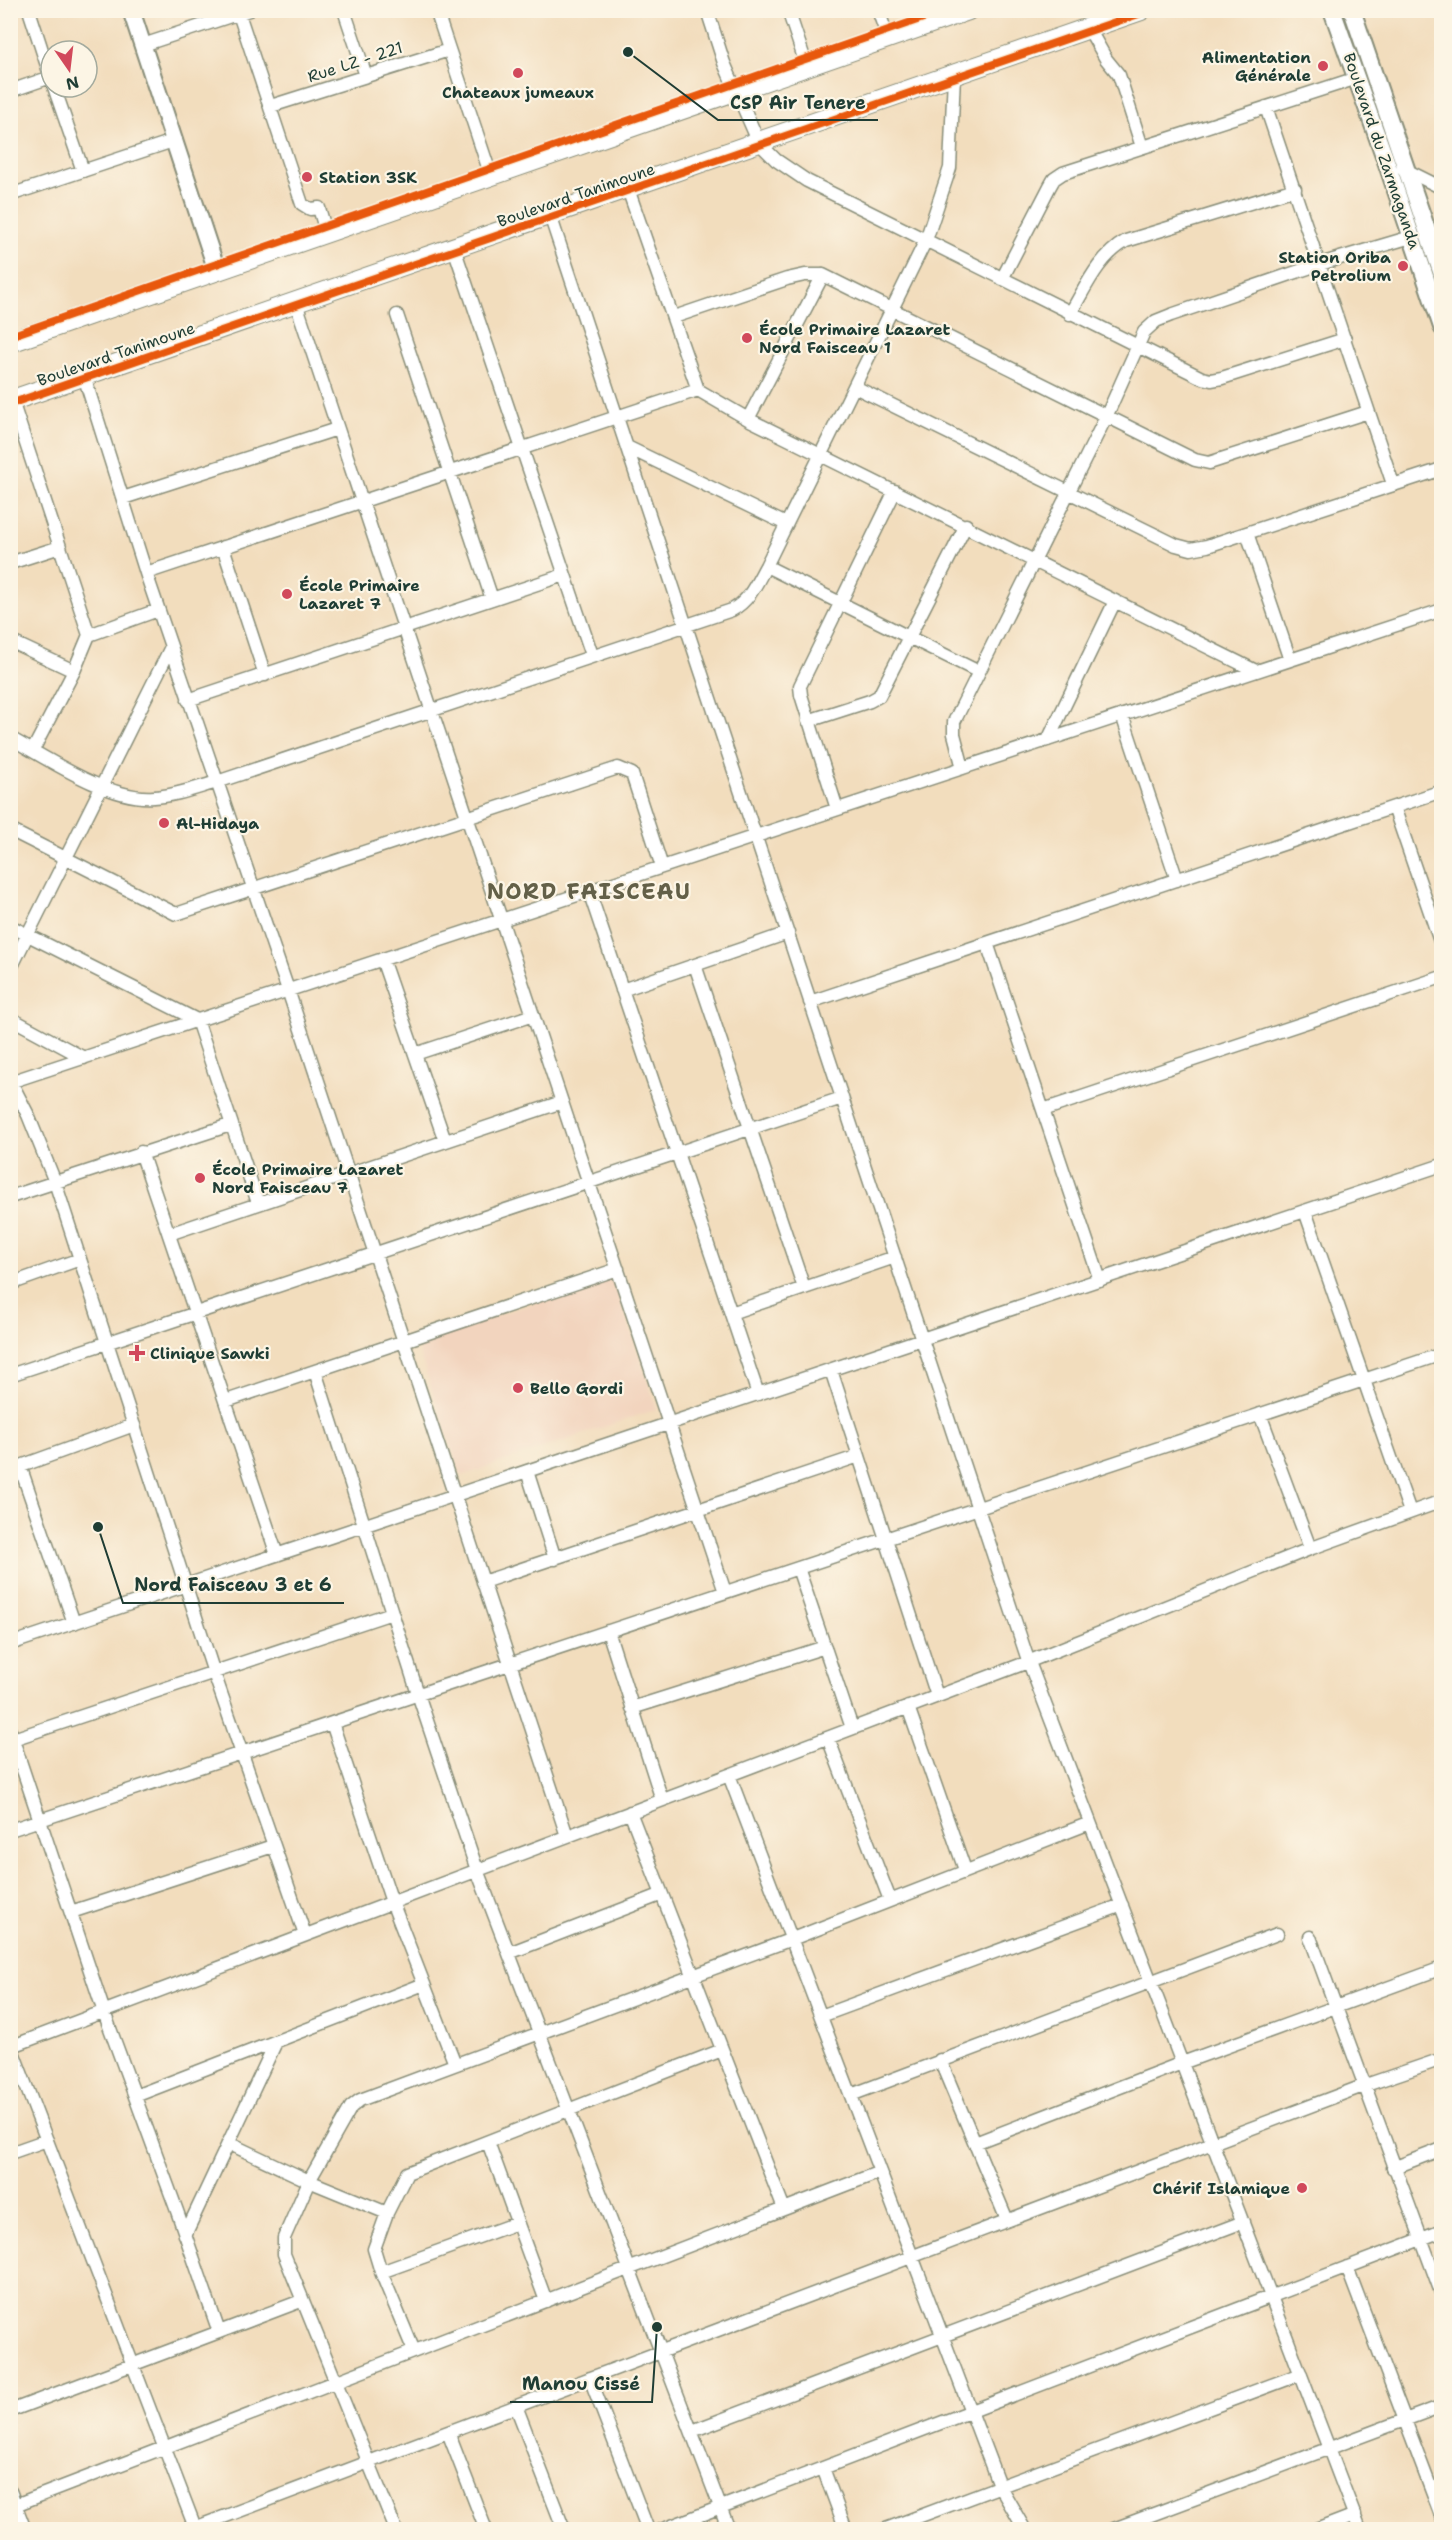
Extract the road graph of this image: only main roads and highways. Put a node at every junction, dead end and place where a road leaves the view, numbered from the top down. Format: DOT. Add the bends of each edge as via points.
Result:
graph roads {
  1 [pos="131,10"];
  2 [pos="1141,10"];
  3 [pos="1332,10"];
  4 [pos="1352,10"];
  5 [pos="967,11"];
  6 [pos="217,271"];
  7 [pos="1442,274"];
  8 [pos="1442,327"];
  9 [pos="10,342"];
  10 [pos="11,401"];
  1 -- 6 [label="main road"];
  2 -- 10 [label="main road, Boulevard Tanimoune"];
  3 -- 8 [label="main road, Boulevard du Zarmaganda"];
  4 -- 7 [label="main road, Boulevard du Zarmaganda"];
  5 -- 6 [label="main road"];
  6 -- 9 [label="main road"];
}
